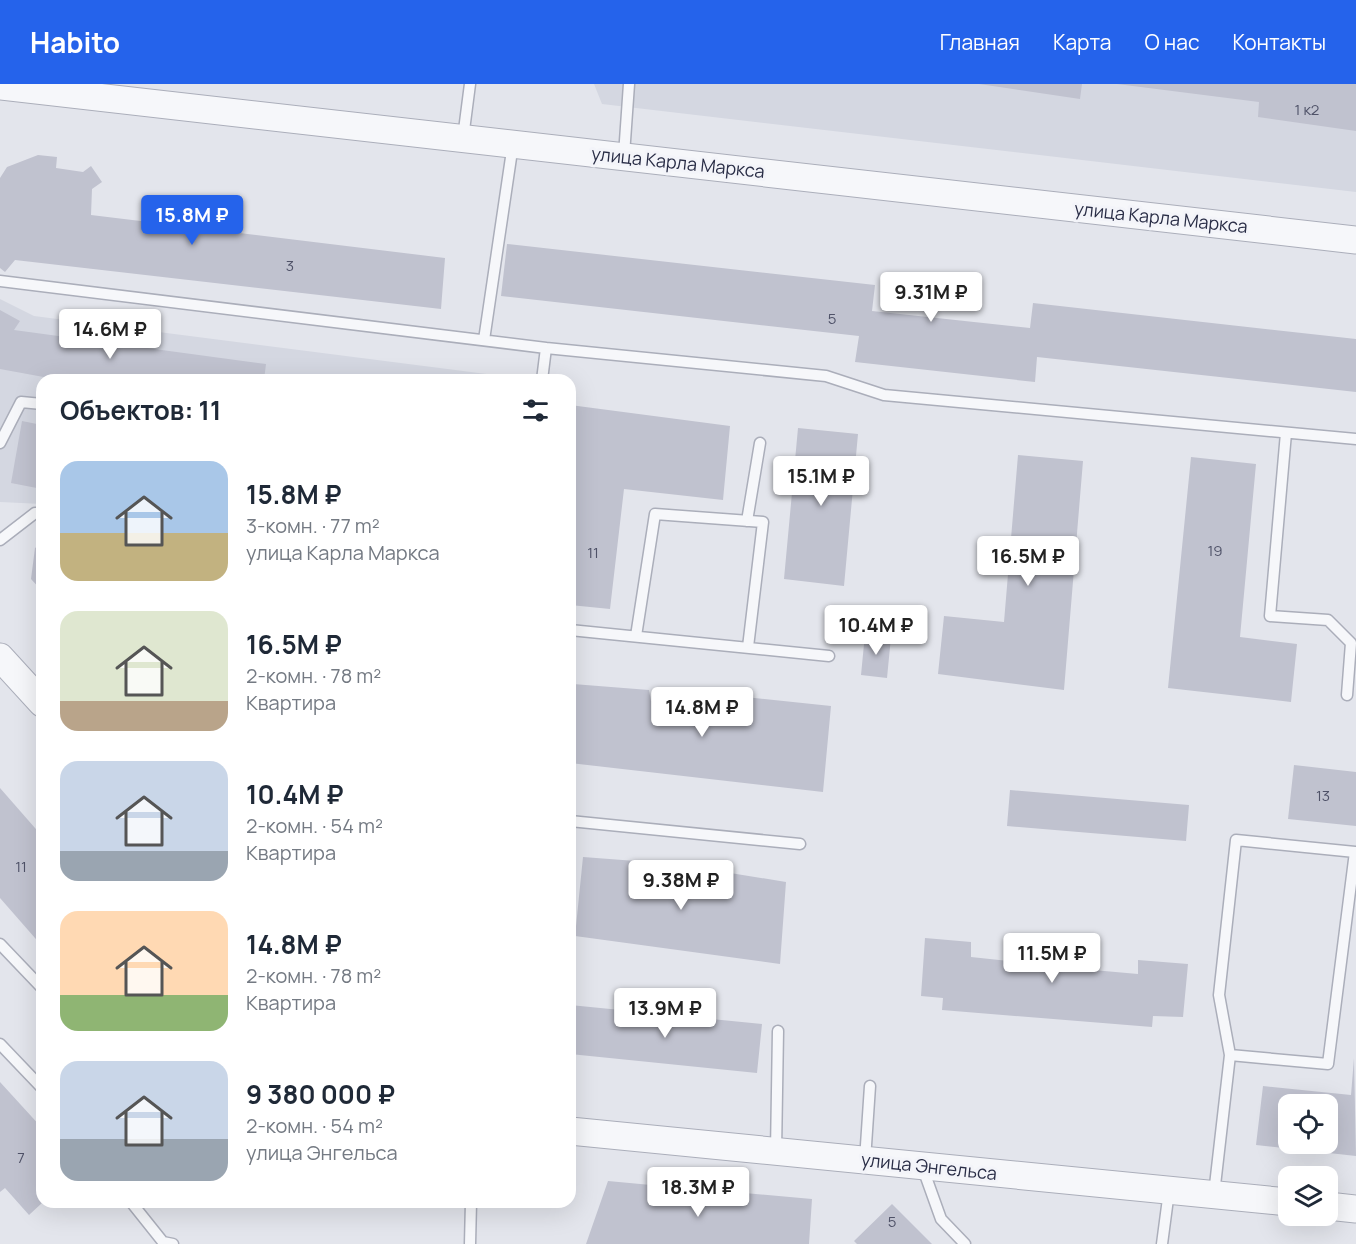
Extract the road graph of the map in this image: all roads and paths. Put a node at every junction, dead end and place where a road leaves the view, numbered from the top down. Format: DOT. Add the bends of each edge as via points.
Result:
graph roads {
  1 [pos="470,84"];
  2 [pos="629,84"];
  3 [pos="0,86"];
  4 [pos="463,139"];
  5 [pos="513,144"];
  6 [pos="624,157"];
  7 [pos="1356,240"];
  8 [pos="0,281"];
  9 [pos="484,340"];
  10 [pos="546,348"];
  11 [pos="543,374"];
  12 [pos="36,403"];
  13 [pos="1286,433"];
  14 [pos="1356,439"];
  15 [pos="0,443"];
  16 [pos="760,443"];
  17 [pos="36,513"];
  18 [pos="747,521"];
  19 [pos="0,540"];
  20 [pos="576,631"];
  21 [pos="636,636"];
  22 [pos="748,647"];
  23 [pos="830,656"];
  24 [pos="0,657"];
  25 [pos="1347,695"];
  26 [pos="36,696"];
  27 [pos="576,822"];
  28 [pos="800,843"];
  29 [pos="0,944"];
  30 [pos="36,982"];
  31 [pos="778,1031"];
  32 [pos="0,1044"];
  33 [pos="1230,1055"];
  34 [pos="36,1082"];
  35 [pos="870,1086"];
  36 [pos="576,1132"];
  37 [pos="776,1151"];
  38 [pos="865,1160"];
  39 [pos="922,1166"];
  40 [pos="1169,1190"];
  41 [pos="1214,1194"];
  42 [pos="1278,1201"];
  43 [pos="1338,1207"];
  44 [pos="136,1208"];
  45 [pos="471,1208"];
  46 [pos="1356,1209"];
  47 [pos="174,1244"];
  48 [pos="470,1244"];
  49 [pos="965,1244"];
  50 [pos="1162,1244"];
  1 -- 4 [label="lane"];
  2 -- 6 [label="lane"];
  3 -- 4 [label="street, улица Карла Маркса"];
  4 -- 5 [label="street, улица Карла Маркса"];
  5 -- 6 [label="street, улица Карла Маркса"];
  5 -- 9 [label="lane"];
  6 -- 7 [label="street, улица Карла Маркса"];
  8 -- 9 [label="lane"];
  9 -- 10 [label="lane"];
  10 -- 11 [label="lane"];
  10 -- 13 [label="lane" via="826,376 884,395"];
  12 -- 15 [label="lane" via="21,402"];
  13 -- 14 [label="lane"];
  13 -- 25 [label="lane" via="1270,616 1328,620 1351,643"];
  16 -- 18 [label="lane"];
  17 -- 19 [label="lane"];
  18 -- 21 [label="lane" via="655,514"];
  18 -- 22 [label="lane" via="763,522"];
  20 -- 21 [label="lane"];
  21 -- 22 [label="lane"];
  22 -- 23 [label="lane"];
  24 -- 26 [label="street"];
  27 -- 28 [label="lane"];
  29 -- 30 [label="lane"];
  31 -- 37 [label="lane"];
  32 -- 34 [label="lane"];
  33 -- 33 [label="lane" via="1328,1064 1355,852 1236,840 1219,995"];
  33 -- 41 [label="lane"];
  35 -- 38 [label="lane"];
  36 -- 37 [label="street, улица Энгельса"];
  37 -- 38 [label="street, улица Энгельса"];
  38 -- 39 [label="street, улица Энгельса"];
  39 -- 40 [label="street, улица Энгельса"];
  39 -- 49 [label="lane" via="941,1219"];
  40 -- 41 [label="street, улица Энгельса"];
  40 -- 50 [label="lane"];
  41 -- 42 [label="street, улица Энгельса"];
  43 -- 46 [label="street"];
  44 -- 47 [label="lane" via="163,1242"];
  45 -- 48 [label="lane"];
}
